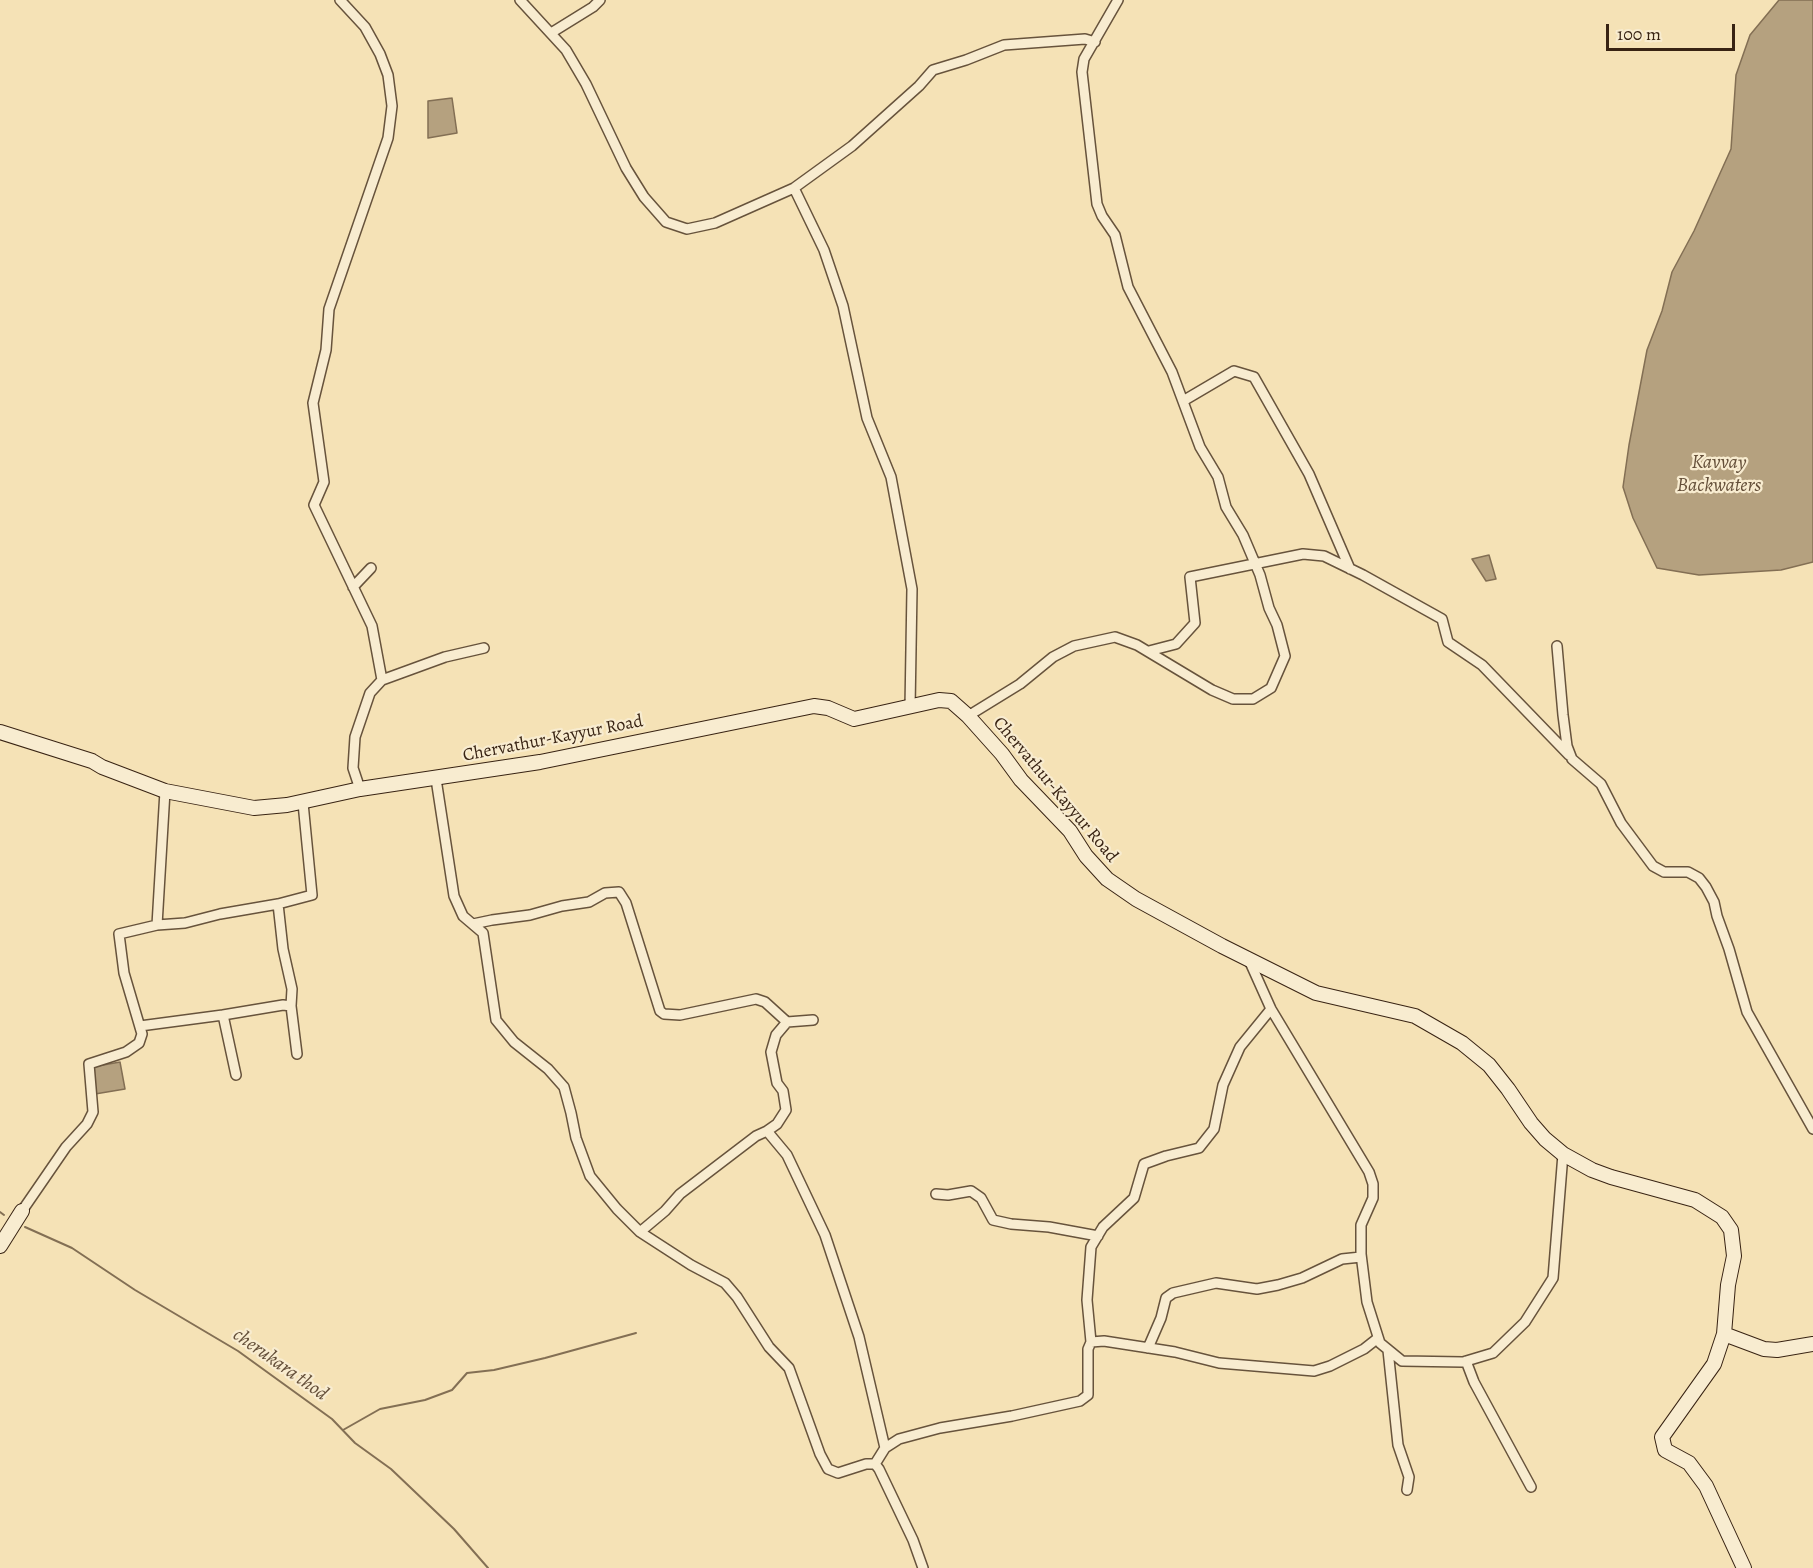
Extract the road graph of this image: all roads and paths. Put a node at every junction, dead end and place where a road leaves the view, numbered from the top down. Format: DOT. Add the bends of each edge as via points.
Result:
graph roads {
  1 [pos="340,0"];
  2 [pos="520,0"];
  3 [pos="600,0"];
  4 [pos="1118,0"];
  5 [pos="551,33"];
  6 [pos="1095,42"];
  7 [pos="794,188"];
  8 [pos="1183,401"];
  9 [pos="1255,564"];
  10 [pos="371,568"];
  11 [pos="1350,569"];
  12 [pos="353,587"];
  13 [pos="1557,646"];
  14 [pos="484,648"];
  15 [pos="1149,651"];
  16 [pos="382,680"];
  17 [pos="910,708"];
  18 [pos="968,716"];
  19 [pos="0,732"];
  20 [pos="1572,759"];
  21 [pos="436,779"];
  22 [pos="360,789"];
  23 [pos="165,790"];
  24 [pos="303,803"];
  25 [pos="278,904"];
  26 [pos="473,924"];
  27 [pos="157,925"];
  28 [pos="1249,960"];
  29 [pos="291,1006"];
  30 [pos="1271,1009"];
  31 [pos="223,1015"];
  32 [pos="813,1020"];
  33 [pos="787,1022"];
  34 [pos="140,1026"];
  35 [pos="297,1054"];
  36 [pos="236,1075"];
  37 [pos="1813,1129"];
  38 [pos="767,1131"];
  39 [pos="1563,1155"];
  40 [pos="936,1194"];
  41 [pos="22,1211"];
  42 [pos="640,1232"];
  43 [pos="1098,1236"];
  44 [pos="0,1246"];
  45 [pos="1361,1257"];
  46 [pos="1724,1334"];
  47 [pos="1378,1338"];
  48 [pos="1091,1342"];
  49 [pos="1813,1344"];
  50 [pos="1148,1348"];
  51 [pos="1388,1350"];
  52 [pos="1466,1361"];
  53 [pos="885,1448"];
  54 [pos="875,1464"];
  55 [pos="1531,1487"];
  56 [pos="1407,1490"];
  57 [pos="923,1568"];
  58 [pos="1744,1568"];
  1 -- 12 [label="street" via="365,27 380,54 388,75 392,106 388,138 329,309 326,350 313,403 324,482 314,505"];
  2 -- 5 [label="street"];
  3 -- 5 [label="street"];
  4 -- 6 [label="street"];
  5 -- 7 [label="street" via="586,84 626,168 666,222 687,229 715,223"];
  6 -- 7 [label="street" via="1085,39 1004,45 933,70 852,146"];
  6 -- 8 [label="street" via="1084,59 1082,72 1097,204 1115,236 1128,287 1167,360"];
  7 -- 17 [label="street" via="824,250 843,306 867,418 891,477 912,589"];
  8 -- 9 [label="street" via="1200,447 1218,477 1226,507"];
  8 -- 11 [label="street" via="1234,371 1254,378 1309,474"];
  9 -- 11 [label="street" via="1303,554 1324,556"];
  9 -- 15 [label="street" via="1190,577 1195,623 1176,644"];
  9 -- 15 [label="street" via="1285,656 1271,688 1253,699 1233,699"];
  10 -- 12 [label="street"];
  11 -- 20 [label="street" via="1442,619 1448,642 1482,665"];
  12 -- 16 [label="street" via="372,626"];
  13 -- 20 [label="street" via="1567,746"];
  14 -- 16 [label="street" via="445,657"];
  15 -- 18 [label="street" via="1115,637 1074,646"];
  16 -- 22 [label="street" via="370,693 355,737 353,768"];
  17 -- 18 [label="main road, Chervathur-Kayyur Road" via="939,700 951,701"];
  17 -- 21 [label="main road, Chervathur-Kayyur Road" via="854,719 814,706 540,762"];
  18 -- 28 [label="main road, Chervathur-Kayyur Road" via="1107,879 1136,899"];
  19 -- 23 [label="main road, Chervathur-Kayyur Road" via="92,761"];
  20 -- 37 [label="street" via="1601,784 1621,823 1653,866 1664,872 1688,872 1706,887 1747,1012"];
  21 -- 22 [label="main road, Chervathur-Kayyur Road"];
  21 -- 26 [label="street" via="454,896 463,916"];
  22 -- 24 [label="main road, Chervathur-Kayyur Road"];
  23 -- 24 [label="main road, Chervathur-Kayyur Road" via="254,808"];
  23 -- 27 [label="street"];
  24 -- 25 [label="street" via="312,895"];
  25 -- 27 [label="street"];
  25 -- 29 [label="street" via="292,989"];
  26 -- 33 [label="street" via="530,915 619,892 626,903 660,1011 680,1015 756,999"];
  26 -- 42 [label="street" via="483,933 496,1020 514,1042 564,1087 590,1176"];
  27 -- 34 [label="street" via="119,934 124,973"];
  28 -- 30 [label="street"];
  28 -- 39 [label="main road, Chervathur-Kayyur Road" via="1316,993 1415,1016 1462,1042 1498,1075 1531,1123"];
  29 -- 31 [label="street"];
  29 -- 35 [label="street"];
  30 -- 43 [label="street" via="1240,1047 1223,1085 1214,1129 1199,1148 1144,1164 1134,1198"];
  30 -- 45 [label="street" via="1370,1172 1373,1198 1361,1224"];
  31 -- 34 [label="street"];
  31 -- 36 [label="street"];
  32 -- 33 [label="street"];
  33 -- 38 [label="street" via="776,1035 771,1052 786,1110"];
  34 -- 41 [label="street" via="139,1043 126,1052 89,1064 93,1112"];
  38 -- 42 [label="street" via="680,1194"];
  38 -- 53 [label="street" via="787,1155 825,1235 859,1337"];
  39 -- 46 [label="main road, Chervathur-Kayyur Road" via="1602,1173 1695,1200 1722,1217 1731,1230 1734,1256"];
  39 -- 52 [label="street" via="1553,1278 1525,1322 1493,1353"];
  40 -- 43 [label="street" via="971,1191 981,1198 993,1220"];
  41 -- 44 [label="main road"];
  42 -- 54 [label="street" via="725,1283 769,1347 789,1368 828,1469 838,1473"];
  43 -- 48 [label="street" via="1091,1247 1087,1288"];
  45 -- 47 [label="street" via="1367,1302"];
  45 -- 50 [label="street" via="1342,1258 1278,1285 1257,1288 1216,1283 1173,1293 1166,1298"];
  46 -- 49 [label="main road" via="1764,1349"];
  46 -- 58 [label="main road, Chervathur-Kayyur Road" via="1714,1364 1662,1437 1665,1450 1689,1463 1706,1486"];
  47 -- 50 [label="street" via="1364,1349 1314,1371 1219,1363"];
  47 -- 51 [label="street"];
  48 -- 50 [label="street"];
  48 -- 53 [label="street" via="1088,1395 1080,1401 940,1428 899,1438"];
  51 -- 52 [label="street" via="1402,1361"];
  51 -- 56 [label="street" via="1398,1445 1409,1477"];
  52 -- 55 [label="street"];
  53 -- 54 [label="street"];
  54 -- 57 [label="street"];
}
